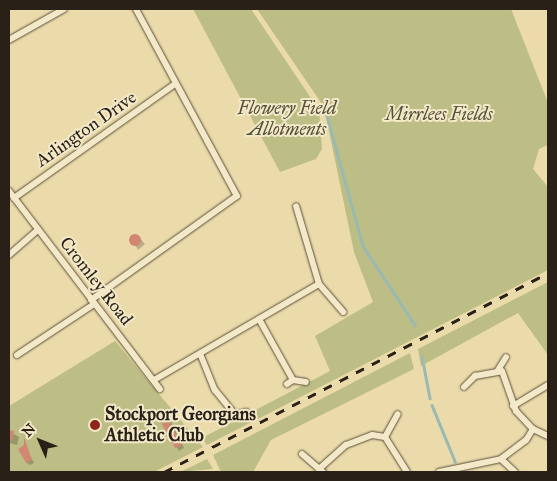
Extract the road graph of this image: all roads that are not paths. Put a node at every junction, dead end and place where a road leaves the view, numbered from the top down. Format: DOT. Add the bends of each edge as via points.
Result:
graph roads {
  1 [pos="64,9"];
  2 [pos="136,9"];
  3 [pos="9,40"];
  4 [pos="175,84"];
  5 [pos="9,191"];
  6 [pos="14,198"];
  7 [pos="296,206"];
  8 [pos="38,230"];
  9 [pos="9,255"];
  10 [pos="319,284"];
  11 [pos="92,302"];
  12 [pos="343,312"];
  13 [pos="259,319"];
  14 [pos="17,355"];
  15 [pos="201,356"];
  16 [pos="506,357"];
  17 [pos="498,370"];
  18 [pos="154,380"];
  19 [pos="306,382"];
  20 [pos="548,385"];
  21 [pos="464,387"];
  22 [pos="160,389"];
  23 [pos="513,406"];
  24 [pos="233,412"];
  25 [pos="246,412"];
  26 [pos="398,414"];
  27 [pos="227,417"];
  28 [pos="533,429"];
  29 [pos="548,436"];
  30 [pos="385,437"];
  31 [pos="302,454"];
  32 [pos="501,459"];
  33 [pos="321,471"];
  34 [pos="407,472"];
  35 [pos="439,472"];
  36 [pos="515,472"];
  1 -- 3 [label="street"];
  2 -- 4 [label="street"];
  4 -- 6 [label="street, Arlington Drive"];
  4 -- 11 [label="street" via="237,196"];
  5 -- 6 [label="street, Cromley Road"];
  6 -- 8 [label="street, Cromley Road"];
  7 -- 10 [label="street"];
  8 -- 9 [label="street"];
  8 -- 11 [label="street, Cromley Road"];
  10 -- 12 [label="street"];
  10 -- 13 [label="street"];
  11 -- 14 [label="street"];
  11 -- 18 [label="street, Cromley Road"];
  13 -- 15 [label="street"];
  13 -- 19 [label="street" via="290,382"];
  15 -- 18 [label="street"];
  15 -- 24 [label="street" via="215,390"];
  16 -- 17 [label="street"];
  17 -- 21 [label="street" via="475,376"];
  17 -- 23 [label="street" via="504,375"];
  18 -- 22 [label="street, Cromley Road"];
  20 -- 23 [label="street"];
  23 -- 28 [label="street"];
  24 -- 25 [label="street"];
  24 -- 27 [label="street"];
  26 -- 30 [label="street"];
  28 -- 29 [label="street"];
  28 -- 32 [label="street" via="526,440"];
  30 -- 33 [label="street" via="372,435 346,445"];
  30 -- 34 [label="street"];
  31 -- 33 [label="street"];
  32 -- 35 [label="street"];
  32 -- 36 [label="street"];
}
